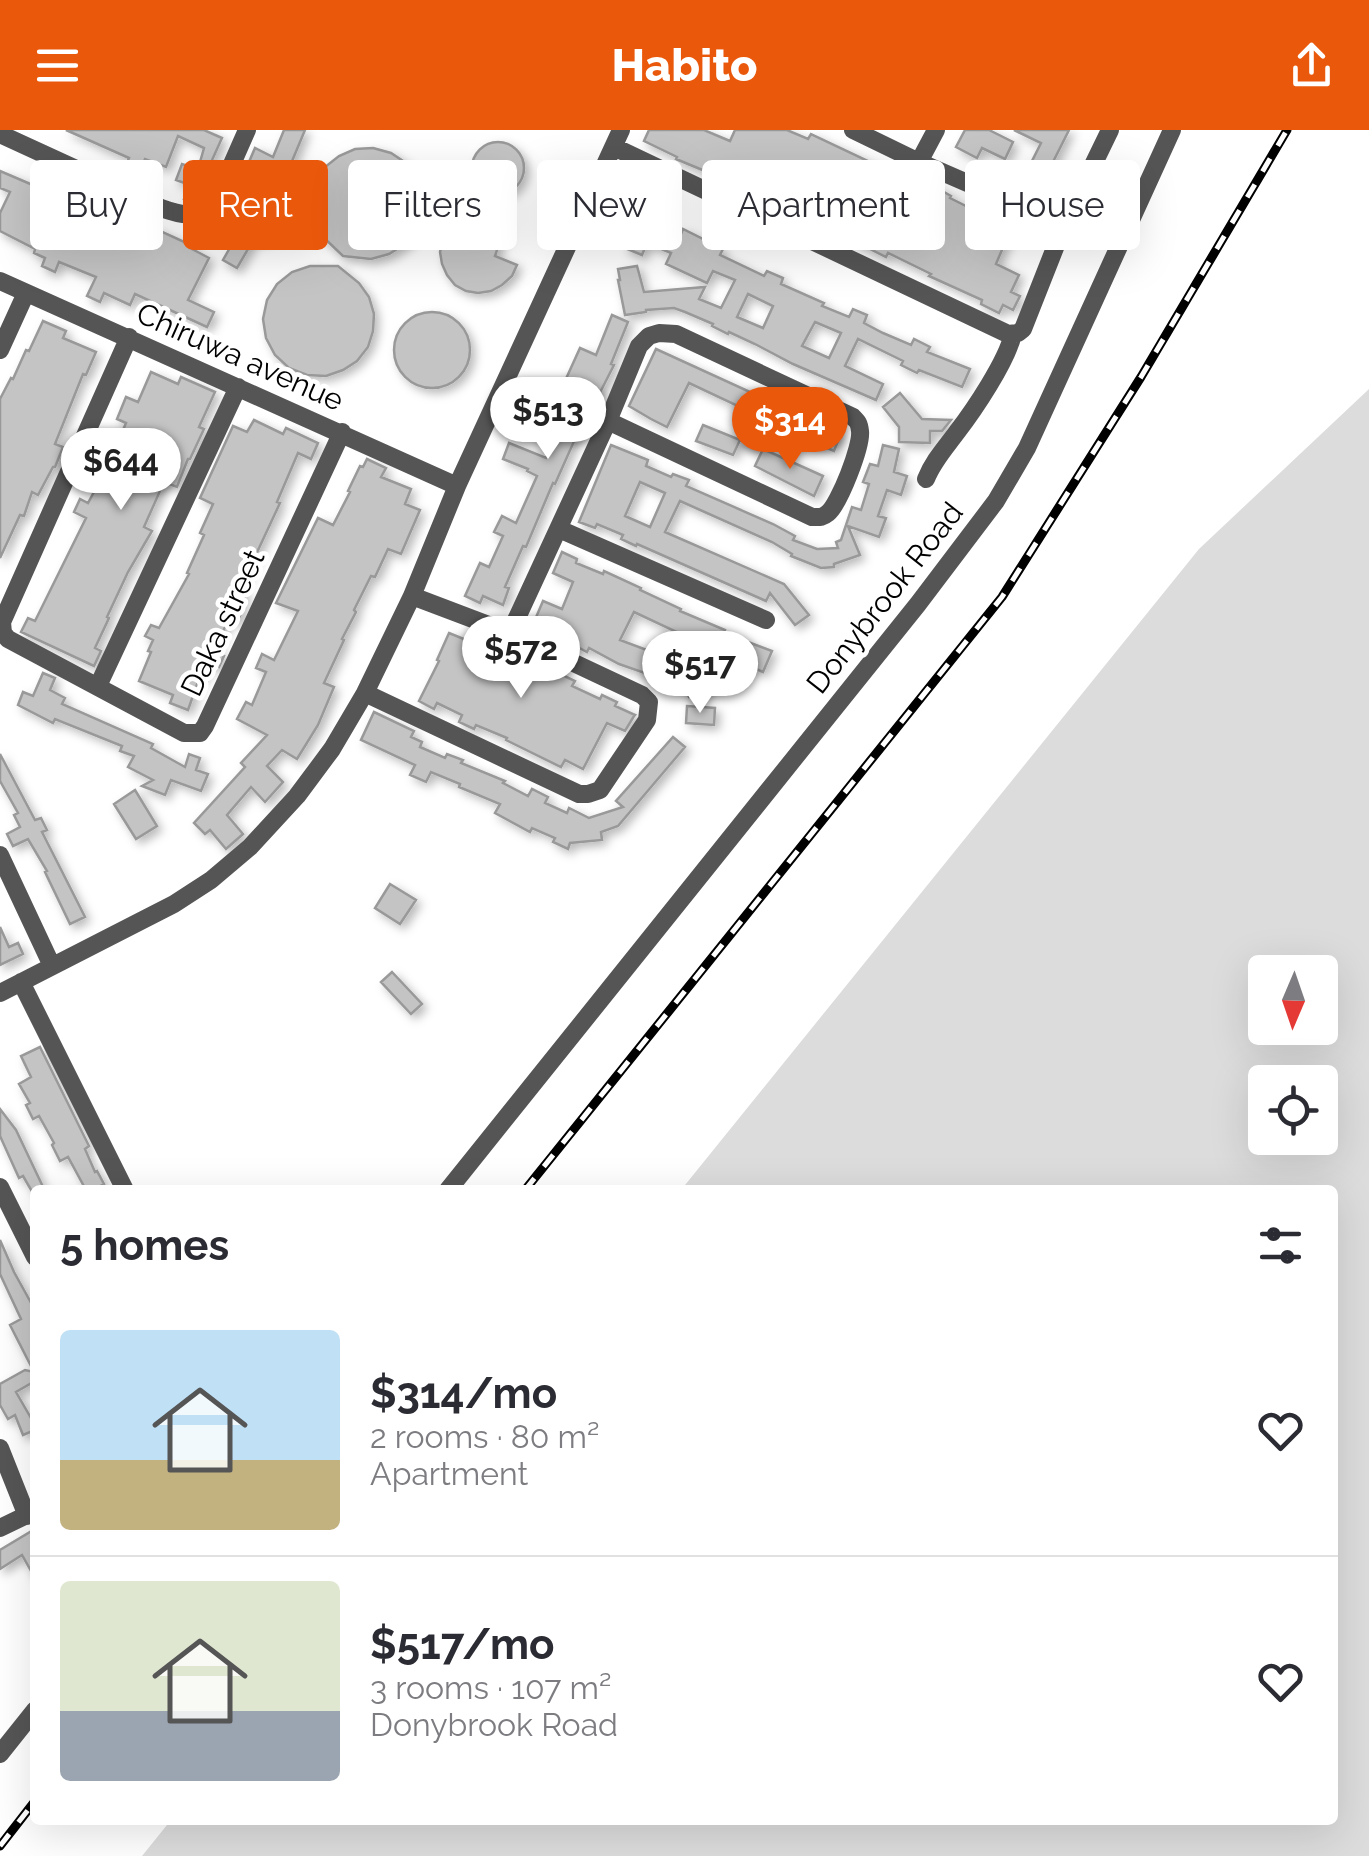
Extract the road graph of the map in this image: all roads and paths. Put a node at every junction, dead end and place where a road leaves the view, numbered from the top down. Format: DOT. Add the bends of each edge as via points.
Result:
graph roads {
  1 [pos="247,130"];
  2 [pos="853,130"];
  3 [pos="936,130"];
  4 [pos="1110,130"];
  5 [pos="1172,130"];
  6 [pos="0,134"];
  7 [pos="618,138"];
  8 [pos="916,160"];
  9 [pos="921,160"];
  10 [pos="1095,160"];
  11 [pos="1054,250"];
  12 [pos="0,280"];
  13 [pos="26,294"];
  14 [pos="1013,334"];
  15 [pos="129,338"];
  16 [pos="0,350"];
  17 [pos="238,387"];
  18 [pos="608,421"];
  19 [pos="342,432"];
  20 [pos="926,479"];
  21 [pos="457,486"];
  22 [pos="559,529"];
  23 [pos="412,596"];
  24 [pos="766,620"];
  25 [pos="510,633"];
  26 [pos="98,686"];
  27 [pos="365,694"];
  28 [pos="0,855"];
  29 [pos="52,966"];
  30 [pos="21,982"];
  31 [pos="0,992"];
  32 [pos="122,1185"];
  33 [pos="452,1185"];
  34 [pos="0,1188"];
  35 [pos="30,1246"];
  36 [pos="0,1448"];
  37 [pos="30,1512"];
  38 [pos="30,1514"];
  39 [pos="0,1528"];
  40 [pos="30,1716"];
  41 [pos="0,1754"];
  1 -- 6 [label="street" via="211,209 196,214 176,214"];
  2 -- 8 [label="street"];
  3 -- 9 [label="street"];
  4 -- 10 [label="street"];
  5 -- 33 [label="street, Donybrook Road" via="996,501"];
  7 -- 14 [label="street"];
  7 -- 21 [label="street"];
  11 -- 14 [label="street" via="1023,328"];
  12 -- 13 [label="street, Chiruwa avenue"];
  13 -- 15 [label="street, Chiruwa avenue"];
  13 -- 16 [label="street"];
  14 -- 20 [label="street"];
  15 -- 17 [label="street, Chiruwa avenue"];
  15 -- 26 [label="street" via="2,622 8,639"];
  17 -- 19 [label="street, Chiruwa avenue"];
  17 -- 26 [label="street"];
  18 -- 18 [label="street" via="639,346 659,332 676,334 852,417 860,429 831,510 812,517"];
  18 -- 22 [label="street"];
  19 -- 21 [label="street, Chiruwa avenue"];
  19 -- 26 [label="street, Daka street" via="200,733 184,734"];
  21 -- 23 [label="street"];
  22 -- 24 [label="street"];
  22 -- 25 [label="street"];
  23 -- 25 [label="street"];
  23 -- 27 [label="street"];
  25 -- 27 [label="street" via="648,702 647,720 600,790 578,794"];
  27 -- 29 [label="street" via="309,780 250,847 174,904"];
  28 -- 29 [label="street"];
  29 -- 30 [label="street"];
  30 -- 31 [label="street"];
  30 -- 32 [label="street"];
  34 -- 35 [label="street"];
  36 -- 37 [label="street"];
  38 -- 39 [label="street"];
  40 -- 41 [label="street"];
}
